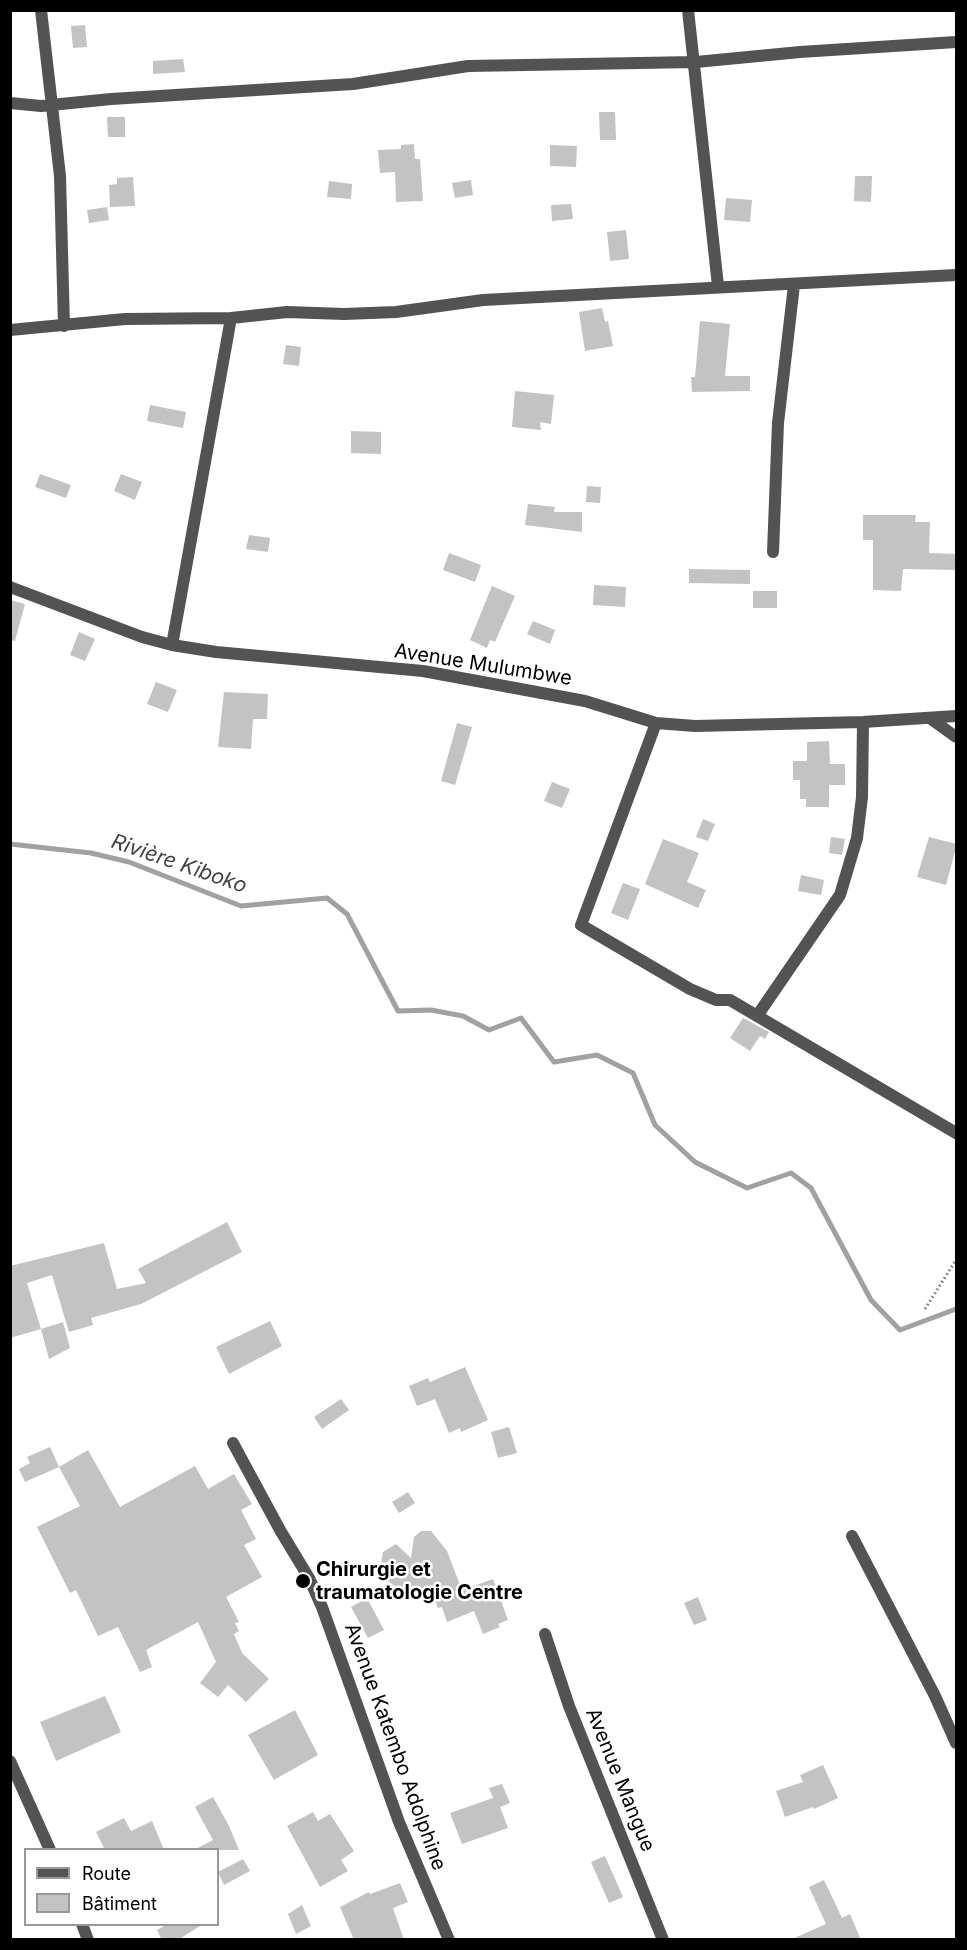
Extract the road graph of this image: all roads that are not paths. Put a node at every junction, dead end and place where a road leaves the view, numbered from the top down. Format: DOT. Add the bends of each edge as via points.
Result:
graph roads {
  1 [pos="41,10"];
  2 [pos="688,10"];
  3 [pos="957,42"];
  4 [pos="696,62"];
  5 [pos="10,103"];
  6 [pos="50,105"];
  7 [pos="957,275"];
  8 [pos="794,285"];
  9 [pos="718,286"];
  10 [pos="231,318"];
  11 [pos="64,326"];
  12 [pos="10,330"];
  13 [pos="773,552"];
  14 [pos="10,587"];
  15 [pos="172,645"];
  16 [pos="957,716"];
  17 [pos="931,719"];
  18 [pos="863,722"];
  19 [pos="656,723"];
  20 [pos="957,737"];
  21 [pos="757,1016"];
  22 [pos="957,1132"];
  23 [pos="233,1443"];
  24 [pos="852,1536"];
  25 [pos="545,1634"];
  26 [pos="957,1743"];
  27 [pos="10,1761"];
  28 [pos="49,1848"];
  29 [pos="449,1940"];
  30 [pos="663,1940"];
  1 -- 6 [label="street"];
  2 -- 4 [label="street"];
  3 -- 4 [label="street"];
  4 -- 6 [label="street" via="468,66 353,84"];
  4 -- 9 [label="street"];
  5 -- 6 [label="street"];
  6 -- 11 [label="street" via="60,187"];
  7 -- 8 [label="street"];
  8 -- 9 [label="street"];
  8 -- 13 [label="street" via="778,423"];
  9 -- 10 [label="street" via="483,300 396,312 287,312"];
  10 -- 11 [label="street" via="126,319"];
  10 -- 15 [label="street"];
  11 -- 12 [label="street"];
  14 -- 15 [label="street, Avenue Mulumbwe"];
  15 -- 19 [label="street, Avenue Mulumbwe" via="423,671 585,701"];
  16 -- 17 [label="street, Avenue Mulumbwe"];
  17 -- 18 [label="street, Avenue Mulumbwe"];
  17 -- 20 [label="street"];
  18 -- 19 [label="street, Avenue Mulumbwe" via="695,726"];
  18 -- 21 [label="street" via="857,838 840,895"];
  19 -- 21 [label="street" via="581,925 690,989 716,1000 730,1000"];
  21 -- 22 [label="street"];
  23 -- 29 [label="street, Avenue Katembo Adolphine" via="318,1598 399,1822"];
  24 -- 26 [label="street"];
  25 -- 30 [label="street, Avenue Mangue" via="569,1706"];
  27 -- 28 [label="street"];
}
